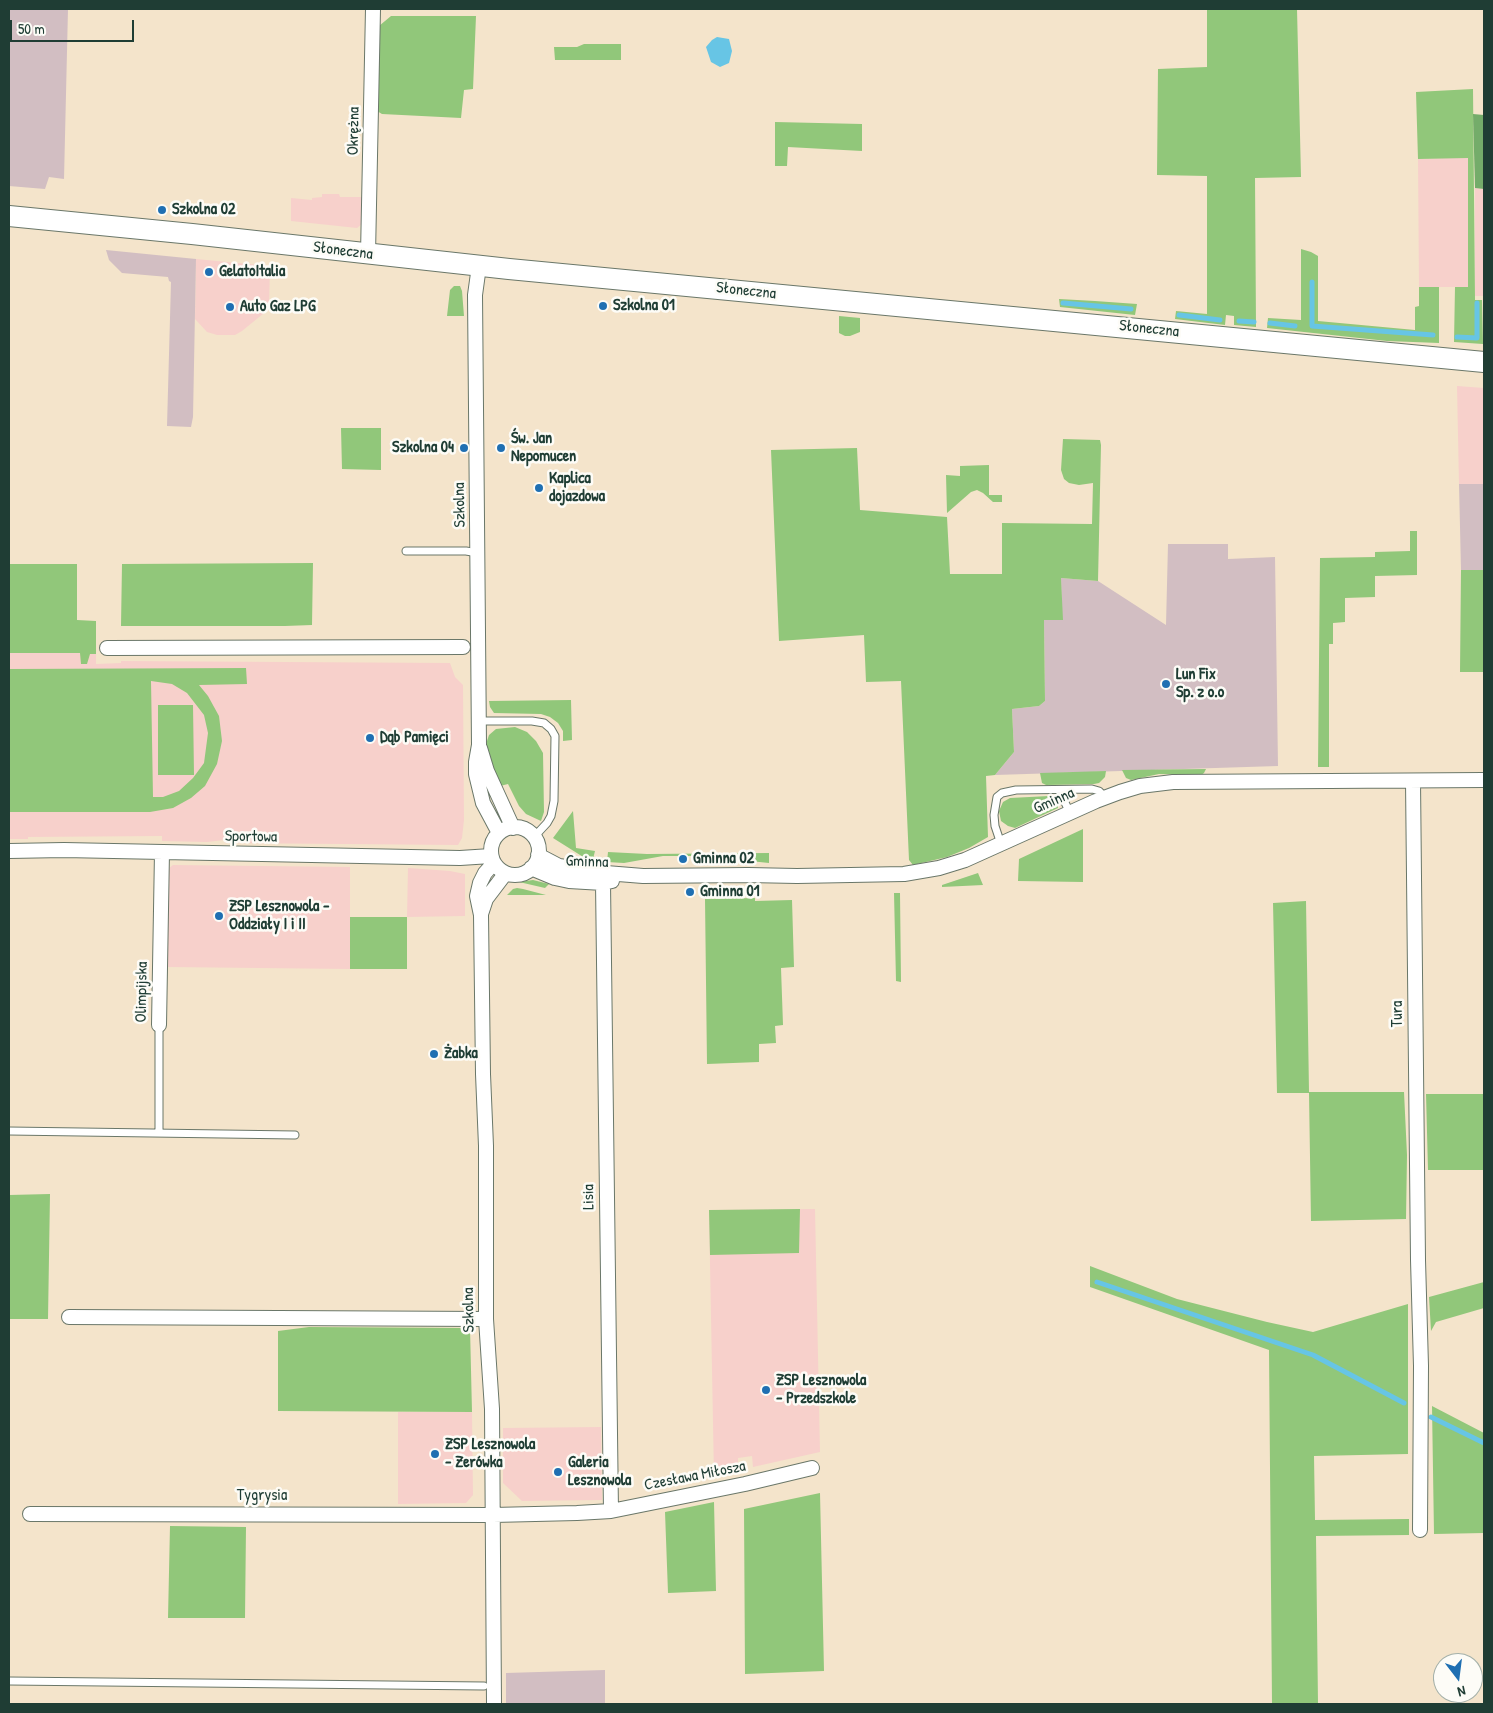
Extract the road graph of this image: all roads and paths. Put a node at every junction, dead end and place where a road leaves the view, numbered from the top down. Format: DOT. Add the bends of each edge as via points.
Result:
graph roads {
  1 [pos="373,9"];
  2 [pos="9,216"];
  3 [pos="368,254"];
  4 [pos="479,266"];
  5 [pos="1484,362"];
  6 [pos="406,551"];
  7 [pos="478,553"];
  8 [pos="463,647"];
  9 [pos="107,648"];
  10 [pos="479,721"];
  11 [pos="479,745"];
  12 [pos="1484,780"];
  13 [pos="1413,781"];
  14 [pos="1059,790"];
  15 [pos="1106,797"];
  16 [pos="1070,813"];
  17 [pos="513,828"];
  18 [pos="499,833"];
  19 [pos="534,837"];
  20 [pos="1001,844"];
  21 [pos="9,851"];
  22 [pos="162,852"];
  23 [pos="538,855"];
  24 [pos="492,860"];
  25 [pos="531,868"];
  26 [pos="505,874"];
  27 [pos="643,876"];
  28 [pos="603,882"];
  29 [pos="481,915"];
  30 [pos="159,1025"];
  31 [pos="9,1131"];
  32 [pos="158,1133"];
  33 [pos="296,1135"];
  34 [pos="69,1316"];
  35 [pos="486,1319"];
  36 [pos="812,1468"];
  37 [pos="612,1511"];
  38 [pos="30,1514"];
  39 [pos="493,1515"];
  40 [pos="1420,1530"];
  41 [pos="9,1681"];
  42 [pos="484,1686"];
  43 [pos="494,1704"];
  1 -- 3 [label="street, Okrężna"];
  2 -- 3 [label="main road, Słoneczna"];
  3 -- 4 [label="main road, Słoneczna"];
  4 -- 5 [label="main road, Słoneczna"];
  4 -- 7 [label="street, Szkolna" via="474,295"];
  6 -- 7 [label="lane"];
  7 -- 10 [label="street, Szkolna"];
  8 -- 9 [label="street"];
  10 -- 11 [label="street, Szkolna"];
  10 -- 19 [label="lane" via="532,721 544,724 555,736 554,802 547,823"];
  11 -- 17 [label="street, Szkolna"];
  11 -- 18 [label="street, Szkolna" via="476,774 483,803"];
  12 -- 13 [label="street, Gminna"];
  13 -- 15 [label="street, Gminna" via="1173,782 1140,786"];
  13 -- 40 [label="street, Tura" via="1421,1366"];
  14 -- 15 [label="lane" via="1099,791"];
  14 -- 16 [label="lane"];
  14 -- 20 [label="lane" via="1002,792 997,797 994,815 994,826"];
  15 -- 16 [label="street, Gminna"];
  16 -- 20 [label="street, Gminna"];
  17 -- 18 [label="street"];
  17 -- 19 [label="street" via="525,830"];
  18 -- 24 [label="street" via="493,841"];
  19 -- 23 [label="street"];
  20 -- 27 [label="street, Gminna" via="965,860 904,874"];
  21 -- 22 [label="street, Sportowa"];
  22 -- 24 [label="street, Sportowa"];
  22 -- 30 [label="street, Olimpijska"];
  23 -- 25 [label="street"];
  23 -- 27 [label="street, Gminna" via="559,866"];
  24 -- 26 [label="street"];
  24 -- 29 [label="street, Szkolna" via="477,896"];
  25 -- 26 [label="street" via="517,875"];
  25 -- 28 [label="street, Gminna" via="569,882"];
  26 -- 29 [label="street, Szkolna" via="486,899"];
  27 -- 28 [label="street, Gminna"];
  28 -- 37 [label="street, Lisia"];
  29 -- 35 [label="street, Szkolna"];
  30 -- 32 [label="lane, Olimpijska"];
  31 -- 32 [label="lane"];
  32 -- 33 [label="lane"];
  34 -- 35 [label="street"];
  35 -- 39 [label="street, Szkolna" via="492,1409"];
  36 -- 37 [label="street, Czesława Miłosza"];
  37 -- 39 [label="street, Czesława Miłosza"];
  38 -- 39 [label="street, Tygrysia"];
  39 -- 43 [label="street, Szkolna"];
  41 -- 42 [label="lane"];
}
